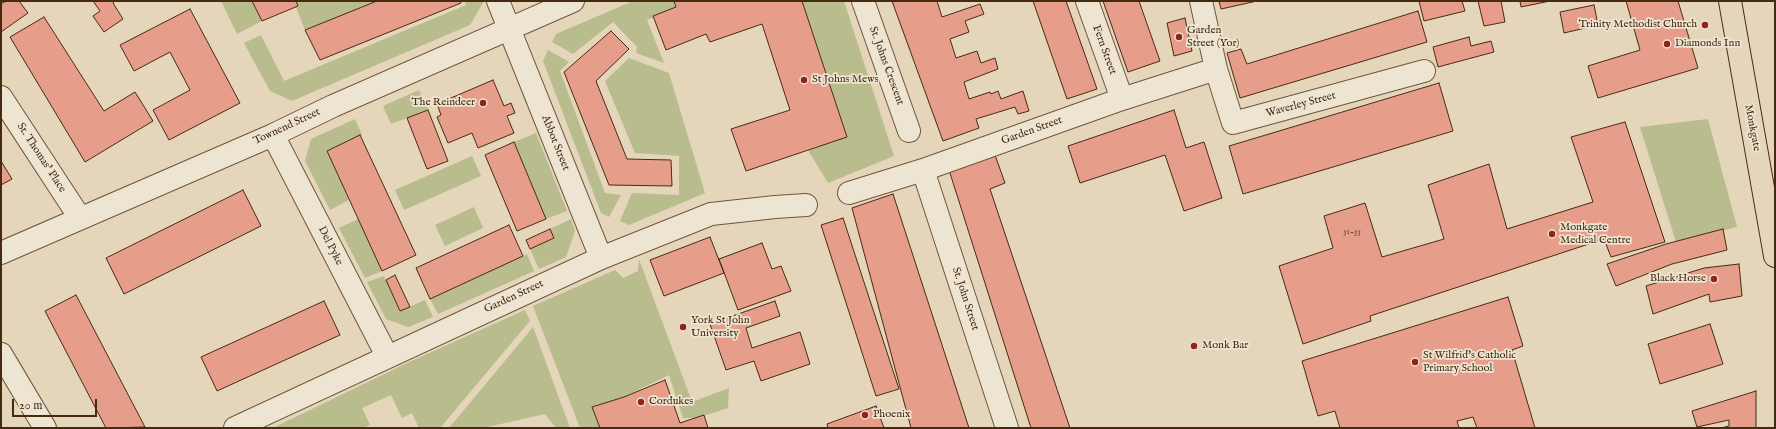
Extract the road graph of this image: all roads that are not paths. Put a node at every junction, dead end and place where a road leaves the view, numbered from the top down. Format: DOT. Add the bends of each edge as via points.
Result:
graph roads {
  1 [pos="498,1"];
  2 [pos="573,1"];
  3 [pos="863,1"];
  4 [pos="1086,1"];
  5 [pos="1201,1"];
  6 [pos="1730,1"];
  7 [pos="508,29"];
  8 [pos="1216,69"];
  9 [pos="1424,71"];
  10 [pos="1,97"];
  11 [pos="1122,99"];
  12 [pos="910,131"];
  13 [pos="273,135"];
  14 [pos="923,170"];
  15 [pos="849,194"];
  16 [pos="806,205"];
  17 [pos="80,218"];
  18 [pos="1,253"];
  19 [pos="1775,256"];
  20 [pos="601,258"];
  21 [pos="1,354"];
  22 [pos="387,356"];
  23 [pos="45,428"];
  24 [pos="235,428"];
  25 [pos="1007,428"];
  1 -- 7 [label="street, Abbot Street"];
  2 -- 7 [label="street, Townend Street"];
  3 -- 12 [label="street, St. Johns Crescent"];
  4 -- 11 [label="street, Fern Street"];
  5 -- 8 [label="street"];
  6 -- 19 [label="main road, Monkgate"];
  7 -- 13 [label="street, Townend Street" via="332,106"];
  7 -- 20 [label="street, Abbot Street"];
  8 -- 9 [label="street, Waverley Street" via="1234,123"];
  8 -- 11 [label="street, Garden Street"];
  10 -- 17 [label="street, St. Thomas' Place"];
  11 -- 14 [label="street, Garden Street"];
  13 -- 17 [label="street, Townend Street"];
  13 -- 22 [label="street, Del Pyke"];
  14 -- 15 [label="street, Garden Street"];
  14 -- 25 [label="street, St. John Street"];
  16 -- 20 [label="street, Garden Street" via="774,206 711,214"];
  17 -- 18 [label="street, Townend Street"];
  20 -- 22 [label="street, Garden Street"];
  21 -- 23 [label="street"];
  22 -- 24 [label="street, Garden Street"];
}
